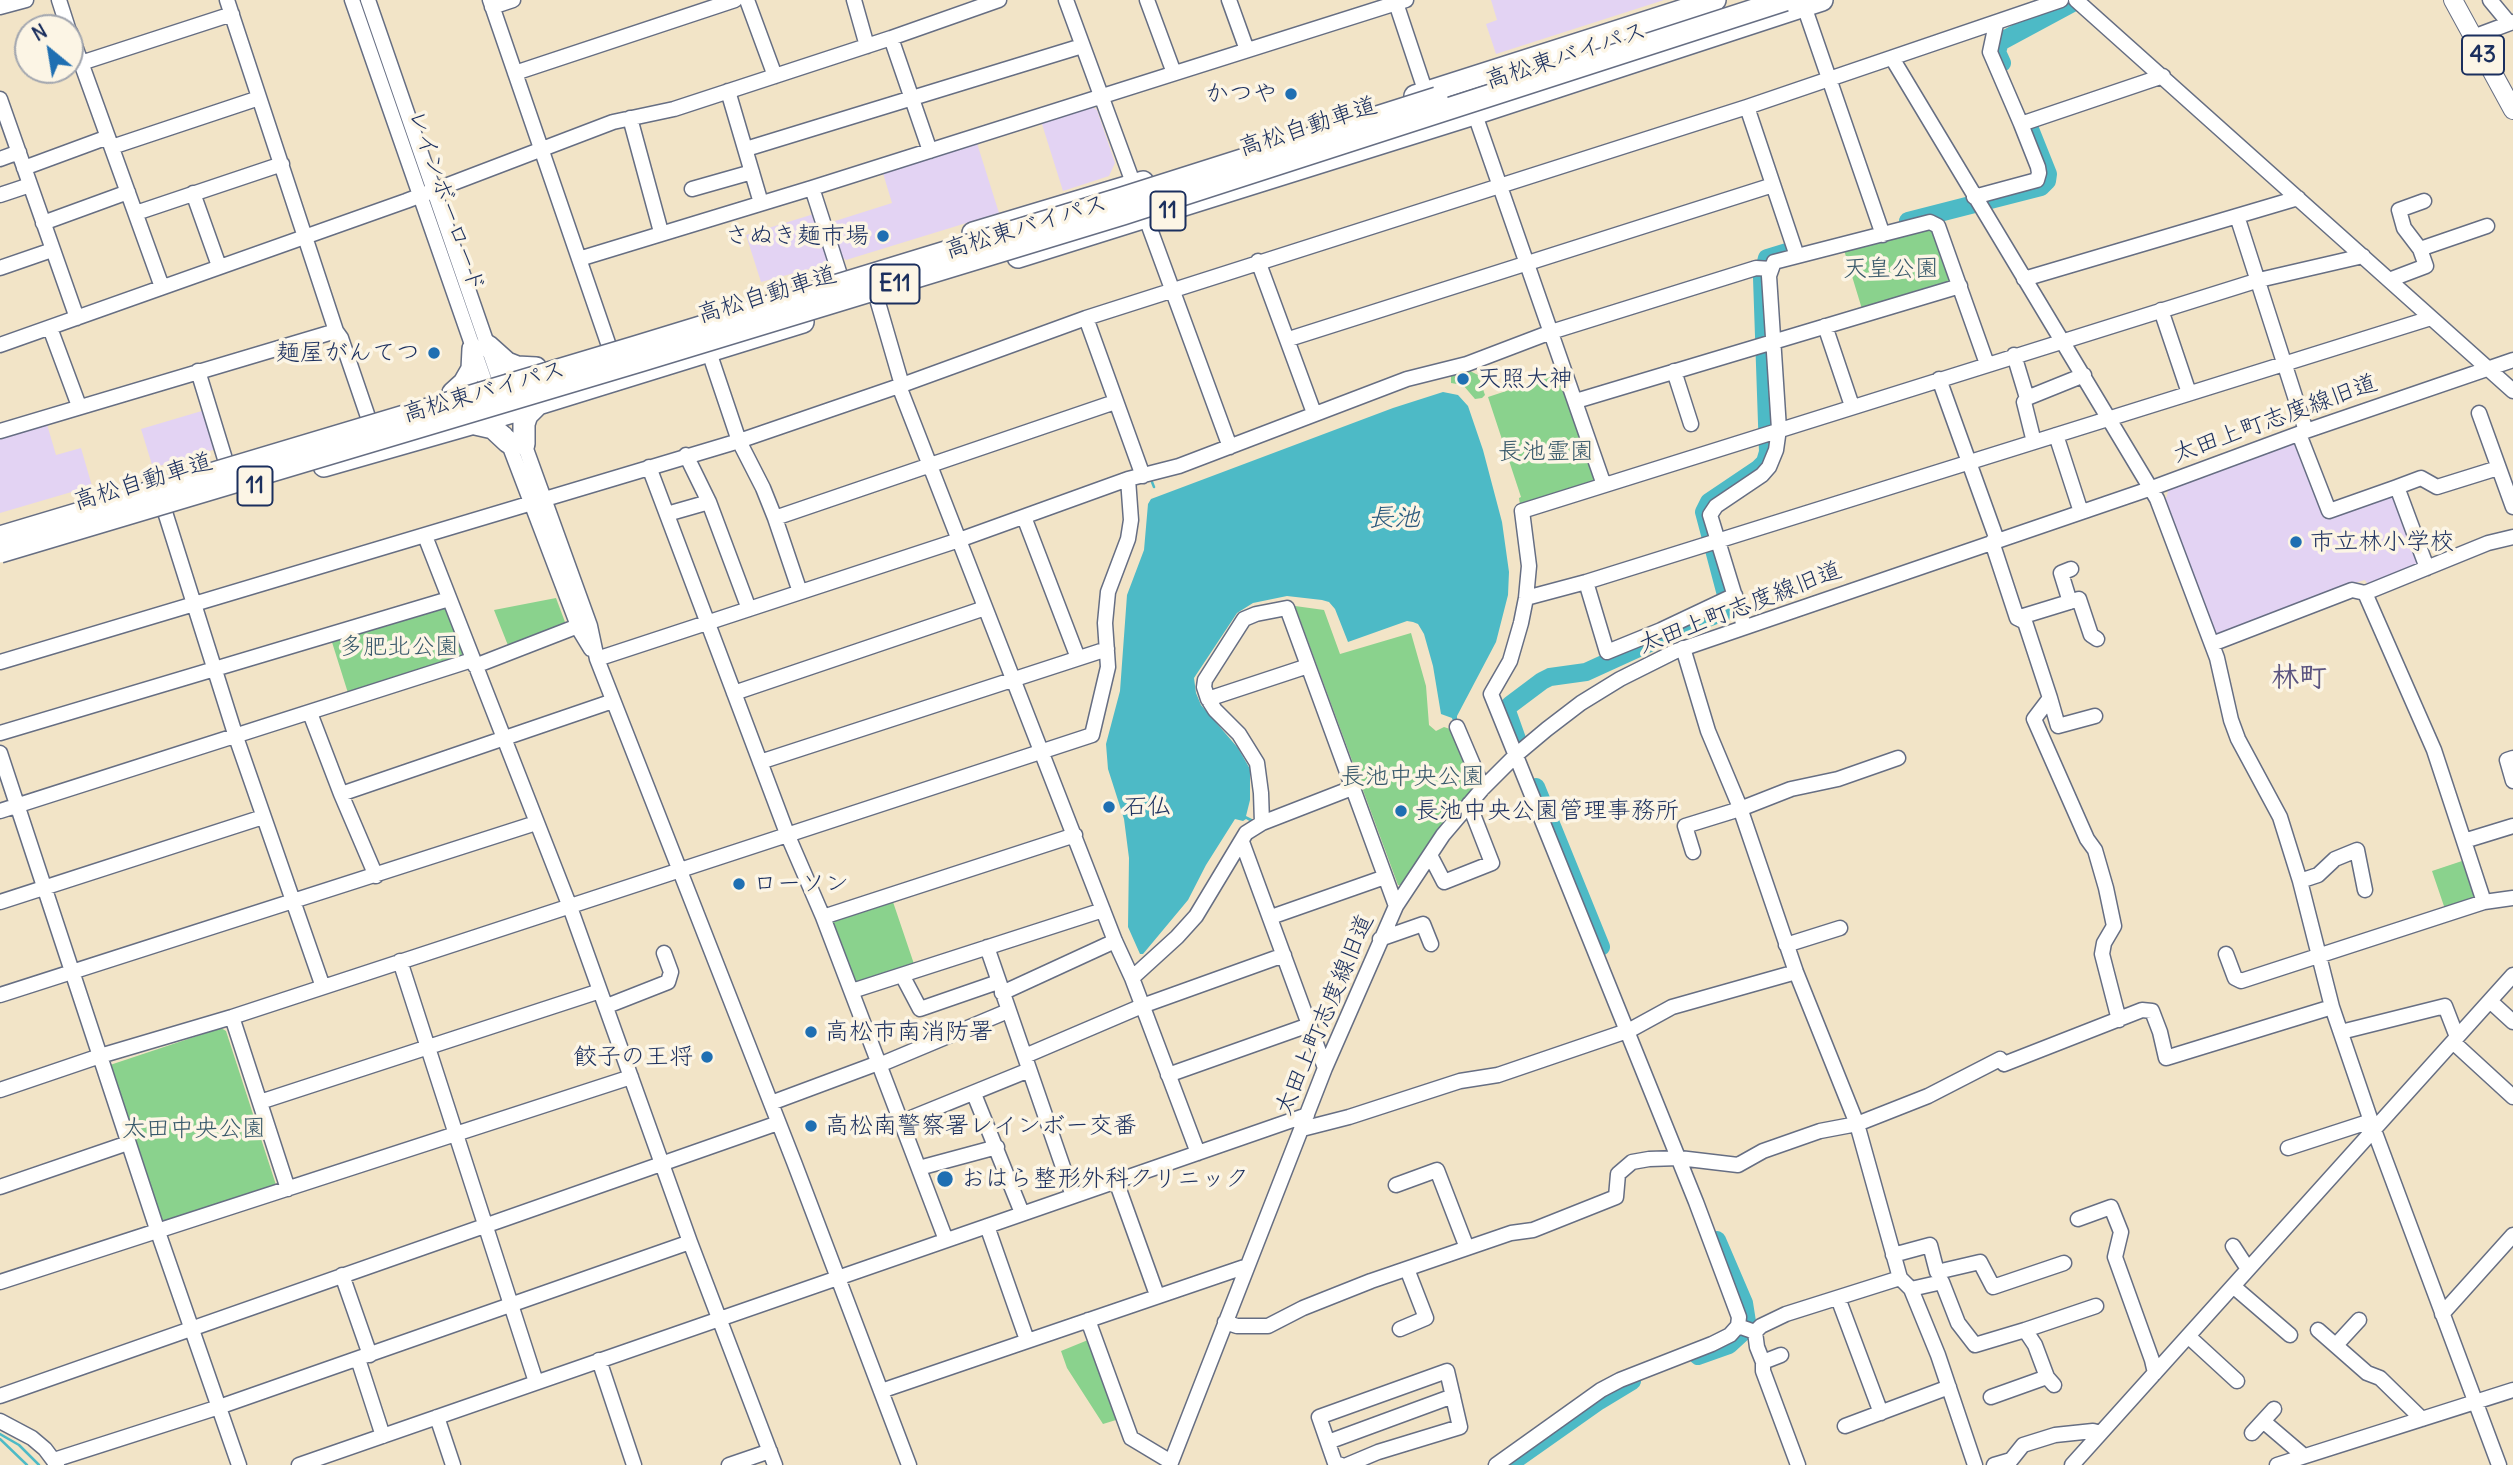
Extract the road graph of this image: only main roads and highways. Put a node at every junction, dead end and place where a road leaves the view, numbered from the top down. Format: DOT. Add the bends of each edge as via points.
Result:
graph roads {
  1 [pos="1715,0"];
  2 [pos="1738,0"];
  3 [pos="2453,0"];
  4 [pos="1804,2"];
  5 [pos="2513,110"];
  6 [pos="536,368"];
  7 [pos="453,393"];
  8 [pos="539,403"];
  9 [pos="471,423"];
  10 [pos="0,528"];
  11 [pos="0,537"];
  12 [pos="0,552"];
  13 [pos="0,562"];
  1 -- 6 [label="highway, 高松東バイパス / 11"];
  2 -- 11 [label="highway, 高松自動車道 / E11, bridge" via="1119,199"];
  3 -- 5 [label="main road, 43"];
  4 -- 8 [label="highway, 高松東バイパス / 11" via="1145,219"];
  4 -- 12 [label="highway, 高松自動車道 / E11, bridge" via="1123,214"];
  6 -- 7 [label="highway, 高松東バイパス / 11"];
  6 -- 7 [label="highway" via="517,367 480,348 468,376"];
  7 -- 10 [label="highway, 高松東バイパス / 11"];
  8 -- 9 [label="highway, 高松東バイパス / 11"];
  8 -- 9 [label="highway" via="527,415 516,443 493,428"];
  9 -- 13 [label="highway, 高松東バイパス / 11"];
}
